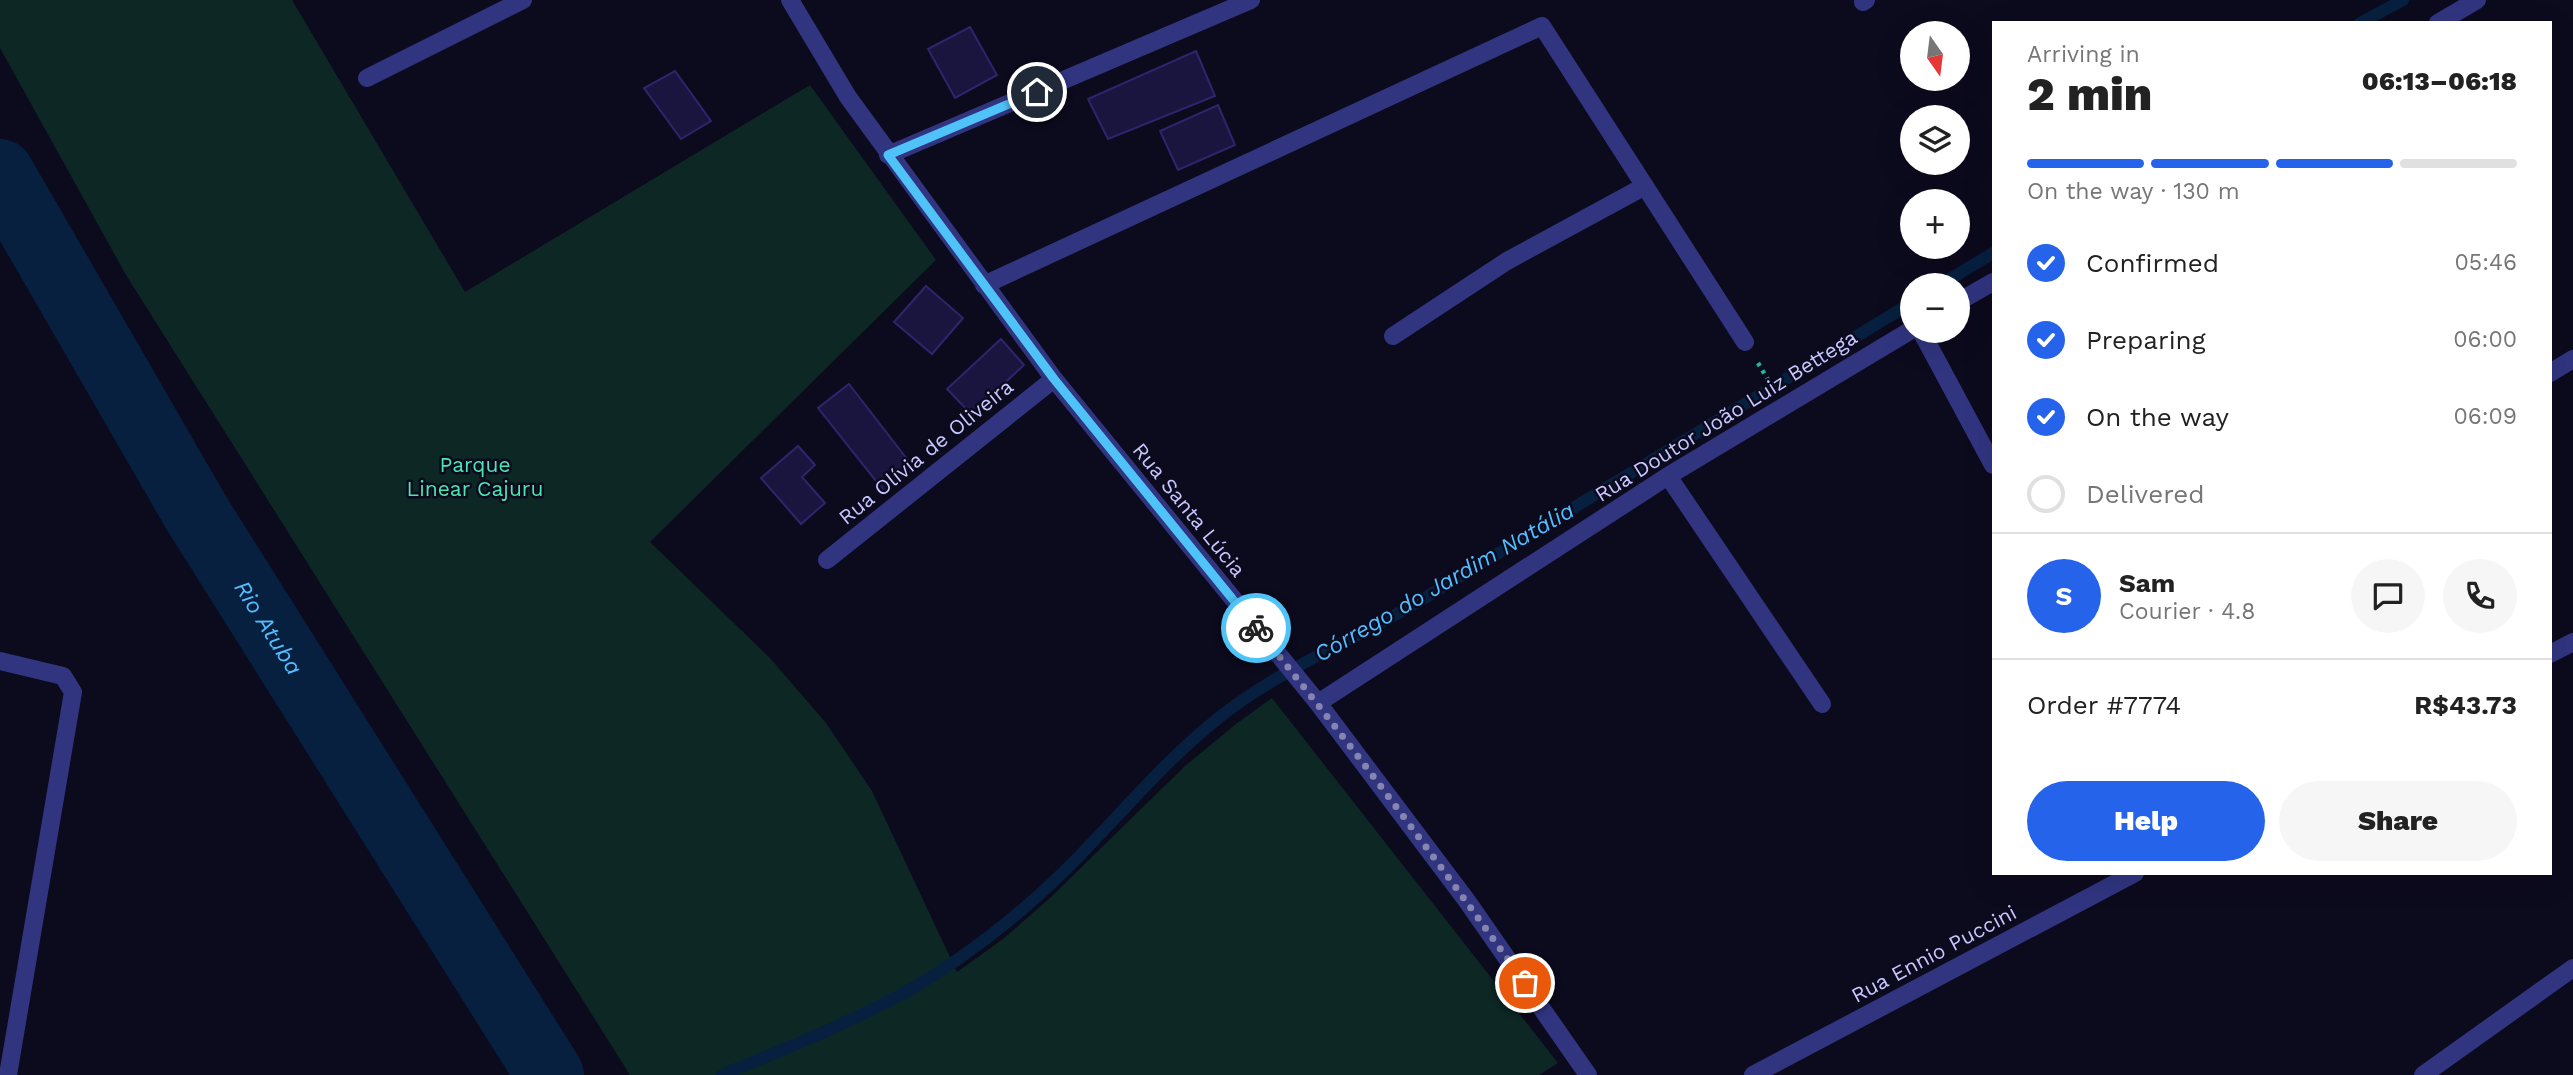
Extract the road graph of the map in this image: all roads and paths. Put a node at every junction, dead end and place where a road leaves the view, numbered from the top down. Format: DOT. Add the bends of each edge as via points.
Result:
graph roads {
  1 [pos="523,0"];
  2 [pos="790,0"];
  3 [pos="1251,0"];
  4 [pos="2477,0"];
  5 [pos="2441,21"];
  6 [pos="367,78"];
  7 [pos="888,155"];
  8 [pos="1645,186"];
  9 [pos="1992,283"];
  10 [pos="984,285"];
  11 [pos="1970,295"];
  12 [pos="1393,336"];
  13 [pos="1900,337"];
  14 [pos="1745,342"];
  15 [pos="1927,343"];
  16 [pos="2573,359"];
  17 [pos="2552,372"];
  18 [pos="1054,379"];
  19 [pos="1783,405"];
  20 [pos="1992,463"];
  21 [pos="1668,476"];
  22 [pos="827,560"];
  23 [pos="2573,642"];
  24 [pos="2552,653"];
  25 [pos="0,661"];
  26 [pos="1318,703"];
  27 [pos="1822,704"];
  28 [pos="2131,875"];
  29 [pos="2573,968"];
  30 [pos="8,1075"];
  31 [pos="1588,1075"];
  32 [pos="1753,1075"];
  33 [pos="2423,1075"];
  1 -- 6 [label="street"];
  2 -- 7 [label="street, Rua Santa Lúcia"];
  3 -- 7 [label="street"];
  4 -- 5 [label="street"];
  7 -- 10 [label="street, Rua Santa Lúcia"];
  8 -- 10 [label="street" via="1542,26"];
  8 -- 12 [label="street" via="1507,261"];
  8 -- 14 [label="street"];
  9 -- 11 [label="street"];
  10 -- 18 [label="street, Rua Santa Lúcia"];
  13 -- 19 [label="street, Rua Doutor João Luiz Bettega"];
  14 -- 19 [label="path"];
  15 -- 20 [label="street"];
  16 -- 17 [label="street"];
  18 -- 22 [label="street, Rua Olívia de Oliveira"];
  18 -- 26 [label="street, Rua Santa Lúcia"];
  19 -- 21 [label="street, Rua Doutor João Luiz Bettega"];
  21 -- 26 [label="street, Rua Doutor João Luiz Bettega"];
  21 -- 27 [label="street"];
  23 -- 24 [label="street"];
  25 -- 30 [label="street" via="64,676 74,692"];
  26 -- 31 [label="street, Rua Santa Lúcia" via="1467,901"];
  28 -- 32 [label="street, Rua Ennio Puccini"];
  29 -- 33 [label="street"];
}
